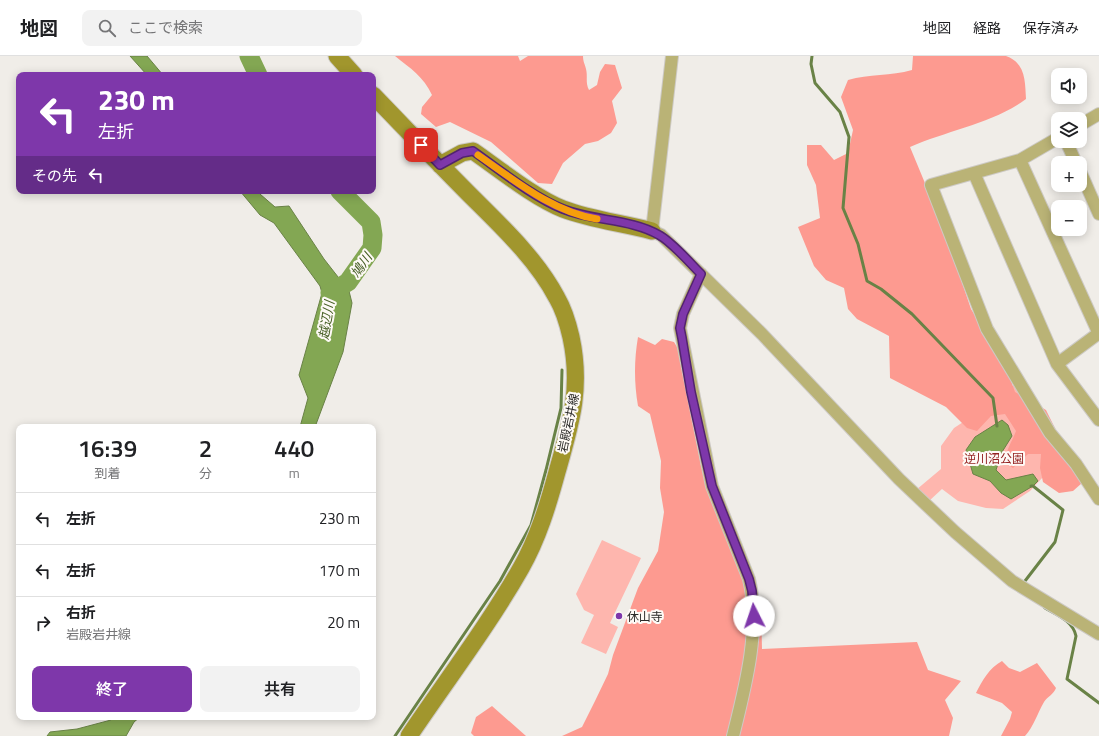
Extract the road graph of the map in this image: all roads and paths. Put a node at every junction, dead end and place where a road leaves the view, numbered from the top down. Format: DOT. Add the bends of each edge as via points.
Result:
graph roads {
  1 [pos="337,56"];
  2 [pos="672,56"];
  3 [pos="351,72"];
  4 [pos="376,98"];
  5 [pos="1099,114"];
  6 [pos="1087,120"];
  7 [pos="1051,142"];
  8 [pos="1020,160"];
  9 [pos="440,165"];
  10 [pos="974,173"];
  11 [pos="1087,183"];
  12 [pos="1096,199"];
  13 [pos="1099,214"];
  14 [pos="652,231"];
  15 [pos="701,274"];
  16 [pos="1099,333"];
  17 [pos="1057,364"];
  18 [pos="1099,420"];
  19 [pos="1099,499"];
  20 [pos="1099,634"];
  21 [pos="409,736"];
  22 [pos="734,736"];
  1 -- 3 [label="main road"];
  2 -- 14 [label="street"];
  4 -- 9 [label="main road, 岩殿岩井線"];
  5 -- 6 [label="street"];
  7 -- 8 [label="street"];
  8 -- 10 [label="street"];
  8 -- 16 [label="street"];
  9 -- 14 [label="main road" via="462,153 473,151 519,184 562,209"];
  9 -- 21 [label="main road, 岩殿岩井線" via="511,236 558,298 568,324 576,360 576,398 547,509 535,540 521,568"];
  10 -- 17 [label="street"];
  10 -- 19 [label="street" via="931,186 987,329 1050,433 1076,464"];
  11 -- 12 [label="street"];
  12 -- 13 [label="street"];
  14 -- 15 [label="street" via="661,236"];
  15 -- 20 [label="street" via="762,334 899,479 955,532 1012,581"];
  15 -- 22 [label="street" via="683,314 680,328 712,486 752,591 754,616 752,643"];
  16 -- 17 [label="street"];
  17 -- 18 [label="street"];
}
